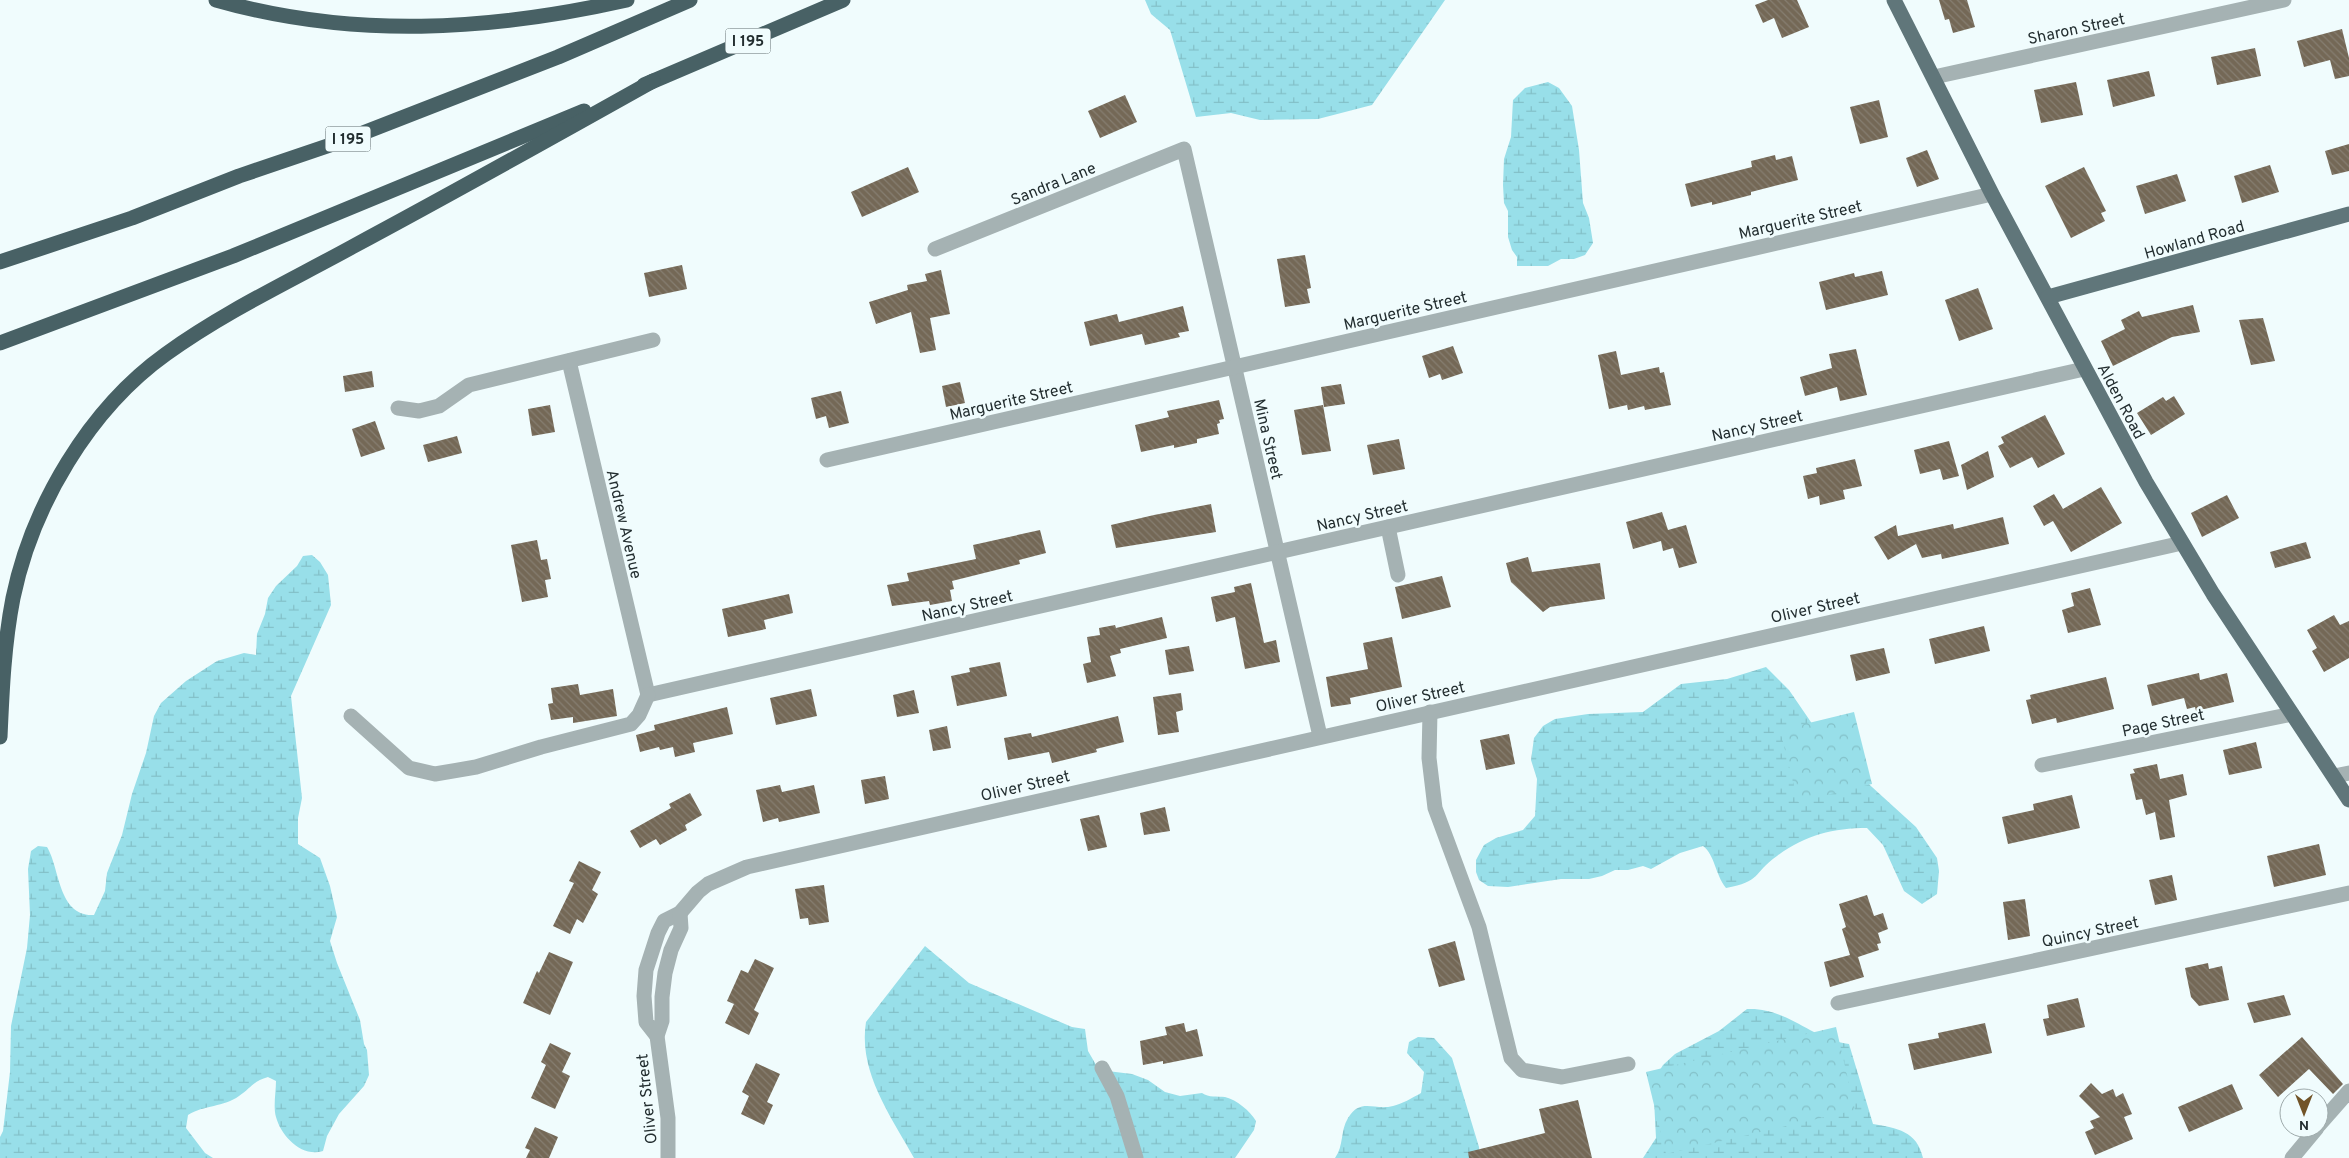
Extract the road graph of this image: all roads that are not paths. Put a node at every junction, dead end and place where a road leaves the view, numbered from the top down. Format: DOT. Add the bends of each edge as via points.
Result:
graph roads {
  1 [pos="216,0"];
  2 [pos="627,0"];
  3 [pos="690,0"];
  4 [pos="842,0"];
  5 [pos="1894,0"];
  6 [pos="2284,0"];
  7 [pos="1934,77"];
  8 [pos="653,81"];
  9 [pos="1184,149"];
  10 [pos="1992,194"];
  11 [pos="2349,214"];
  12 [pos="935,249"];
  13 [pos="0,262"];
  14 [pos="2048,297"];
  15 [pos="653,340"];
  16 [pos="0,342"];
  17 [pos="568,361"];
  18 [pos="1234,367"];
  19 [pos="2084,369"];
  20 [pos="398,408"];
  21 [pos="827,460"];
  22 [pos="1388,527"];
  23 [pos="2182,543"];
  24 [pos="1277,552"];
  25 [pos="1398,574"];
  26 [pos="648,695"];
  27 [pos="1430,712"];
  28 [pos="2292,714"];
  29 [pos="351,716"];
  30 [pos="1320,736"];
  31 [pos="0,737"];
  32 [pos="2042,765"];
  33 [pos="2349,773"];
  34 [pos="2334,776"];
  35 [pos="2349,800"];
  36 [pos="2349,893"];
  37 [pos="1838,1003"];
  38 [pos="1628,1064"];
  39 [pos="1102,1068"];
  40 [pos="2349,1091"];
  41 [pos="2329,1114"];
  42 [pos="2309,1138"];
  43 [pos="668,1158"];
  44 [pos="1136,1158"];
  45 [pos="2292,1158"];
  1 -- 2 [label="highway" via="318,21 416,28 515,21"];
  3 -- 13 [label="highway, I 195" via="558,57 345,140 239,176 132,218"];
  4 -- 8 [label="highway, I 195"];
  5 -- 7 [label="main road, Alden Road"];
  6 -- 7 [label="street, Sharon Street"];
  7 -- 10 [label="main road, Alden Road"];
  8 -- 16 [label="highway, I 195" via="295,232"];
  8 -- 31 [label="highway" via="222,318 165,354 138,377 76,450 30,537 8,628"];
  9 -- 12 [label="street, Sandra Lane"];
  9 -- 18 [label="street, Mina Street"];
  10 -- 14 [label="main road, Alden Road"];
  10 -- 18 [label="street, Marguerite Street"];
  11 -- 14 [label="main road, Howland Road"];
  14 -- 19 [label="main road, Alden Road"];
  15 -- 17 [label="street"];
  17 -- 20 [label="street" via="469,385 439,406 419,411"];
  17 -- 26 [label="street, Andrew Avenue"];
  18 -- 21 [label="street, Marguerite Street"];
  18 -- 24 [label="street, Mina Street"];
  19 -- 22 [label="street, Nancy Street"];
  19 -- 23 [label="main road, Alden Road"];
  22 -- 24 [label="street, Nancy Street"];
  22 -- 25 [label="street"];
  23 -- 27 [label="street, Oliver Street"];
  23 -- 28 [label="main road, Alden Road"];
  24 -- 26 [label="street, Nancy Street"];
  24 -- 30 [label="street, Mina Street"];
  26 -- 29 [label="street" via="631,724 435,774 409,768"];
  27 -- 30 [label="street, Oliver Street"];
  27 -- 38 [label="street" via="1429,758 1435,808 1479,927 1511,1058 1522,1070 1562,1077"];
  28 -- 32 [label="street, Page Street"];
  28 -- 34 [label="main road, Alden Road"];
  30 -- 43 [label="street, Oliver Street" via="747,866 708,884 680,913 664,921 646,970 646,1022 657,1036 669,1132"];
  33 -- 34 [label="street"];
  34 -- 35 [label="main road, Alden Road"];
  36 -- 37 [label="street, Quincy Street"];
  39 -- 44 [label="street" via="1117,1096"];
  40 -- 41 [label="street"];
  42 -- 45 [label="street"];
}
